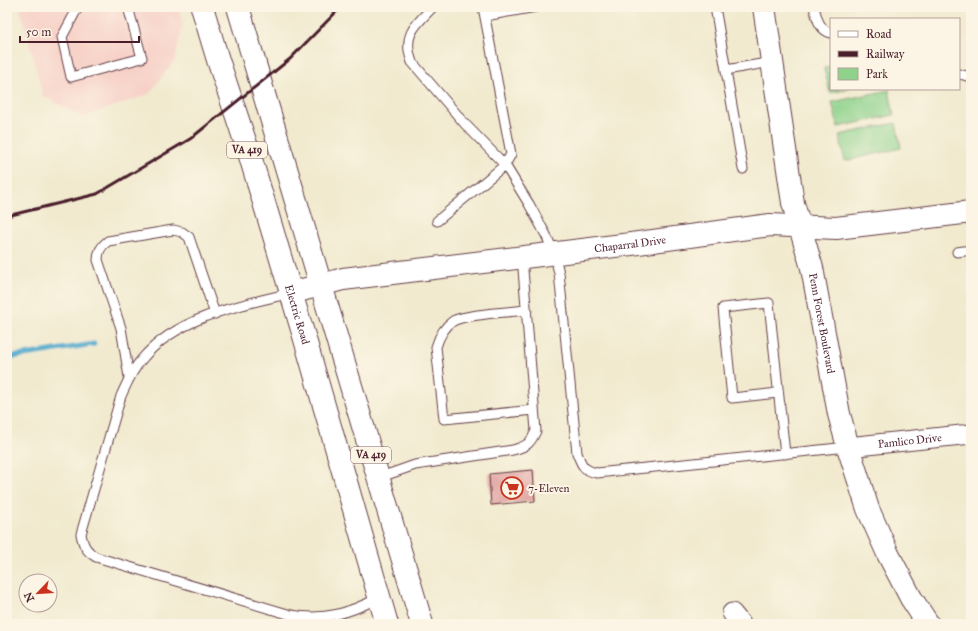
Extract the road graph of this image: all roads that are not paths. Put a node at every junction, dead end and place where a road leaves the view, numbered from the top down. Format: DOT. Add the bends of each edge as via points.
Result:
graph roads {
  1 [pos="128,7"];
  2 [pos="202,7"];
  3 [pos="238,7"];
  4 [pos="433,7"];
  5 [pos="536,7"];
  6 [pos="715,7"];
  7 [pos="764,7"];
  8 [pos="814,7"];
  9 [pos="79,8"];
  10 [pos="484,12"];
  11 [pos="830,33"];
  12 [pos="772,62"];
  13 [pos="726,70"];
  14 [pos="960,74"];
  15 [pos="971,77"];
  16 [pos="505,165"];
  17 [pos="743,169"];
  18 [pos="971,212"];
  19 [pos="437,221"];
  20 [pos="800,227"];
  21 [pos="971,250"];
  22 [pos="957,252"];
  23 [pos="554,253"];
  24 [pos="522,257"];
  25 [pos="321,286"];
  26 [pos="291,293"];
  27 [pos="527,310"];
  28 [pos="215,314"];
  29 [pos="129,378"];
  30 [pos="778,393"];
  31 [pos="534,410"];
  32 [pos="971,434"];
  33 [pos="848,448"];
  34 [pos="785,454"];
  35 [pos="378,478"];
  36 [pos="379,598"];
  37 [pos="387,624"];
  38 [pos="422,624"];
  39 [pos="928,624"];
  1 -- 9 [label="lane" via="142,58 70,77 62,37"];
  2 -- 26 [label="street, Electric Road / VA 419"];
  3 -- 25 [label="street, VA 419"];
  4 -- 16 [label="lane" via="415,25 410,34 408,52 412,62 465,124"];
  5 -- 10 [label="lane"];
  6 -- 13 [label="lane"];
  7 -- 12 [label="street, Penn Forest Boulevard"];
  8 -- 11 [label="lane" via="820,26"];
  10 -- 16 [label="lane" via="511,154"];
  12 -- 13 [label="lane"];
  12 -- 20 [label="street, Penn Forest Boulevard" via="793,203"];
  13 -- 17 [label="lane"];
  14 -- 15 [label="lane"];
  16 -- 19 [label="lane"];
  16 -- 23 [label="lane" via="546,234"];
  18 -- 20 [label="street, Chaparral Drive" via="836,228"];
  20 -- 23 [label="street, Chaparral Drive" via="770,225"];
  20 -- 33 [label="street, Penn Forest Boulevard" via="812,268 839,414"];
  21 -- 22 [label="lane"];
  23 -- 24 [label="street, Chaparral Drive"];
  23 -- 34 [label="lane" via="577,453 587,471 597,473"];
  24 -- 25 [label="street, Chaparral Drive" via="343,279"];
  24 -- 27 [label="lane"];
  25 -- 26 [label="street, Chaparral Drive"];
  25 -- 35 [label="street, VA 419"];
  26 -- 28 [label="lane"];
  26 -- 36 [label="street, Electric Road / VA 419"];
  27 -- 31 [label="lane"];
  27 -- 31 [label="lane" via="463,317 452,321 443,330 436,347 444,419"];
  28 -- 29 [label="lane" via="177,330 160,341 142,359"];
  28 -- 29 [label="lane" via="189,237 182,232 173,230 108,241 102,245 98,252 98,260 121,328"];
  29 -- 36 [label="lane" via="121,396 81,534 88,552 96,557 291,615 335,615"];
  30 -- 30 [label="lane" via="769,303 723,308 732,398"];
  30 -- 34 [label="lane"];
  31 -- 35 [label="lane" via="536,431 524,447 415,465"];
  32 -- 33 [label="street, Pamlico Drive"];
  33 -- 34 [label="lane"];
  33 -- 39 [label="street, Penn Forest Boulevard" via="868,509 888,554"];
  35 -- 38 [label="street, VA 419"];
  36 -- 37 [label="street, Electric Road / VA 419"];
}
